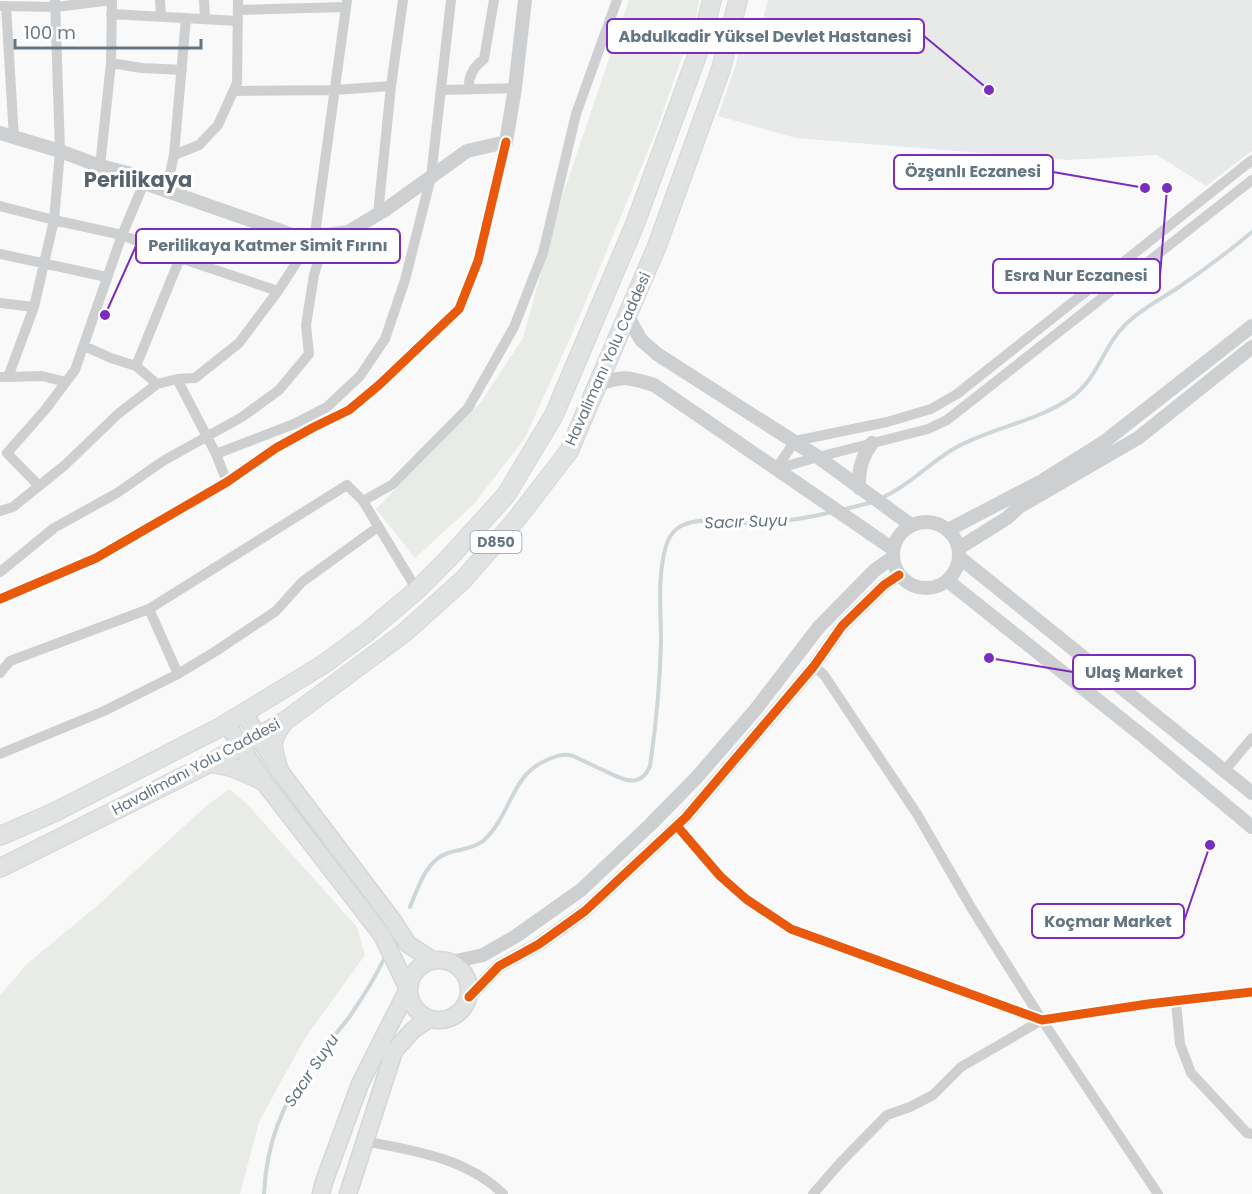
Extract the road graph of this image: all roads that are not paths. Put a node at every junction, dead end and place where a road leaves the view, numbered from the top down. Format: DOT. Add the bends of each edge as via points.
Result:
graph roads {
  1 [pos="112,0"];
  2 [pos="160,0"];
  3 [pos="204,0"];
  4 [pos="403,0"];
  5 [pos="451,0"];
  6 [pos="494,0"];
  7 [pos="525,0"];
  8 [pos="617,0"];
  9 [pos="712,0"];
  10 [pos="738,0"];
  11 [pos="346,3"];
  12 [pos="55,4"];
  13 [pos="296,4"];
  14 [pos="3,6"];
  15 [pos="238,10"];
  16 [pos="111,14"];
  17 [pos="161,16"];
  18 [pos="186,18"];
  19 [pos="205,19"];
  20 [pos="111,63"];
  21 [pos="182,70"];
  22 [pos="391,86"];
  23 [pos="515,88"];
  24 [pos="469,89"];
  25 [pos="335,90"];
  26 [pos="441,90"];
  27 [pos="234,92"];
  28 [pos="0,133"];
  29 [pos="14,138"];
  30 [pos="506,142"];
  31 [pos="60,151"];
  32 [pos="174,155"];
  33 [pos="1252,160"];
  34 [pos="100,166"];
  35 [pos="431,177"];
  36 [pos="1252,180"];
  37 [pos="144,183"];
  38 [pos="166,191"];
  39 [pos="0,206"];
  40 [pos="378,214"];
  41 [pos="54,220"];
  42 [pos="321,234"];
  43 [pos="122,235"];
  44 [pos="0,254"];
  45 [pos="180,258"];
  46 [pos="45,263"];
  47 [pos="107,277"];
  48 [pos="278,291"];
  49 [pos="0,303"];
  50 [pos="34,307"];
  51 [pos="627,315"];
  52 [pos="1252,326"];
  53 [pos="84,346"];
  54 [pos="1252,346"];
  55 [pos="136,366"];
  56 [pos="363,372"];
  57 [pos="4,377"];
  58 [pos="177,379"];
  59 [pos="66,382"];
  60 [pos="157,384"];
  61 [pos="380,385"];
  62 [pos="597,385"];
  63 [pos="207,438"];
  64 [pos="795,441"];
  65 [pos="872,443"];
  66 [pos="3,451"];
  67 [pos="216,454"];
  68 [pos="818,457"];
  69 [pos="776,469"];
  70 [pos="227,482"];
  71 [pos="39,486"];
  72 [pos="859,488"];
  73 [pos="363,501"];
  74 [pos="0,511"];
  75 [pos="911,525"];
  76 [pos="378,527"];
  77 [pos="948,530"];
  78 [pos="959,552"];
  79 [pos="893,554"];
  80 [pos="1,569"];
  81 [pos="899,575"];
  82 [pos="948,581"];
  83 [pos="417,590"];
  84 [pos="0,599"];
  85 [pos="148,609"];
  86 [pos="814,666"];
  87 [pos="0,673"];
  88 [pos="178,674"];
  89 [pos="244,713"];
  90 [pos="285,721"];
  91 [pos="226,723"];
  92 [pos="258,736"];
  93 [pos="1252,738"];
  94 [pos="239,746"];
  95 [pos="0,754"];
  96 [pos="210,763"];
  97 [pos="279,770"];
  98 [pos="1225,770"];
  99 [pos="262,781"];
  100 [pos="1252,793"];
  101 [pos="676,826"];
  102 [pos="1252,827"];
  103 [pos="0,836"];
  104 [pos="0,868"];
  105 [pos="432,960"];
  106 [pos="453,962"];
  107 [pos="408,989"];
  108 [pos="1252,992"];
  109 [pos="469,997"];
  110 [pos="1176,1002"];
  111 [pos="429,1019"];
  112 [pos="1042,1020"];
  113 [pos="1252,1134"];
  114 [pos="364,1141"];
  115 [pos="321,1194"];
  116 [pos="348,1194"];
  117 [pos="503,1194"];
  118 [pos="813,1194"];
  119 [pos="1158,1194"];
  1 -- 12 [label="street"];
  1 -- 16 [label="street"];
  2 -- 17 [label="street"];
  3 -- 19 [label="street"];
  4 -- 22 [label="street"];
  5 -- 26 [label="street"];
  6 -- 24 [label="street" via="484,59 470,74"];
  7 -- 23 [label="street"];
  8 -- 73 [label="street" via="576,114 543,253 514,327 468,408 393,484"];
  9 -- 83 [label="highway, Havalimanı Yolu Caddesi / D850" via="698,53 635,224 554,415 506,495"];
  10 -- 51 [label="highway, Havalimanı Yolu Caddesi / D850" via="721,69 657,246"];
  11 -- 13 [label="street"];
  11 -- 25 [label="street"];
  12 -- 14 [label="street"];
  12 -- 31 [label="street"];
  13 -- 15 [label="street"];
  14 -- 29 [label="street"];
  15 -- 19 [label="street"];
  15 -- 27 [label="street"];
  16 -- 17 [label="street"];
  16 -- 20 [label="street"];
  17 -- 18 [label="street"];
  18 -- 19 [label="street"];
  18 -- 21 [label="street"];
  20 -- 21 [label="street"];
  20 -- 34 [label="street"];
  21 -- 32 [label="street"];
  22 -- 25 [label="street"];
  22 -- 40 [label="street"];
  23 -- 24 [label="street"];
  23 -- 30 [label="street"];
  24 -- 26 [label="street"];
  25 -- 27 [label="street"];
  25 -- 42 [label="street"];
  26 -- 35 [label="street"];
  27 -- 32 [label="street" via="218,125 199,145"];
  28 -- 29 [label="street"];
  29 -- 31 [label="street"];
  30 -- 35 [label="street" via="467,151"];
  30 -- 61 [label="street" via="478,261 459,309"];
  31 -- 34 [label="street"];
  31 -- 41 [label="street"];
  32 -- 38 [label="street"];
  33 -- 64 [label="street" via="957,394 931,409 887,422"];
  34 -- 37 [label="street" via="132,174"];
  35 -- 40 [label="street"];
  35 -- 56 [label="street" via="405,280 385,339"];
  36 -- 65 [label="street" via="947,420 928,429"];
  37 -- 38 [label="street"];
  37 -- 43 [label="street"];
  38 -- 42 [label="street" via="304,239"];
  39 -- 41 [label="street"];
  40 -- 42 [label="street" via="348,232"];
  41 -- 43 [label="street"];
  41 -- 46 [label="street"];
  42 -- 48 [label="street"];
  42 -- 63 [label="street" via="306,325 309,354 279,390"];
  43 -- 45 [label="street"];
  43 -- 47 [label="street"];
  44 -- 46 [label="street"];
  45 -- 48 [label="street"];
  45 -- 55 [label="street"];
  46 -- 47 [label="street"];
  46 -- 50 [label="street"];
  47 -- 53 [label="street"];
  48 -- 58 [label="street" via="239,343 195,378"];
  49 -- 50 [label="street"];
  50 -- 57 [label="street"];
  51 -- 62 [label="highway, Havalimanı Yolu Caddesi / D850"];
  51 -- 64 [label="street" via="641,340 657,354"];
  52 -- 77 [label="street" via="1104,442 1042,481"];
  53 -- 55 [label="street"];
  53 -- 59 [label="street"];
  54 -- 78 [label="street" via="1138,438 1020,507"];
  55 -- 60 [label="street"];
  56 -- 61 [label="street"];
  56 -- 67 [label="street" via="327,407"];
  57 -- 59 [label="street" via="42,376"];
  58 -- 60 [label="street"];
  58 -- 63 [label="street"];
  59 -- 66 [label="street" via="45,410"];
  60 -- 71 [label="street"];
  61 -- 70 [label="street" via="349,410 276,448"];
  62 -- 69 [label="street" via="614,378 654,385"];
  62 -- 90 [label="highway, Havalimanı Yolu Caddesi / D850" via="568,451 515,521 463,580 404,633"];
  63 -- 67 [label="street"];
  63 -- 80 [label="street" via="54,528"];
  64 -- 68 [label="street"];
  64 -- 69 [label="street"];
  65 -- 68 [label="street"];
  65 -- 72 [label="street" via="864,453"];
  66 -- 71 [label="street"];
  67 -- 70 [label="street"];
  68 -- 69 [label="street"];
  68 -- 72 [label="street"];
  69 -- 79 [label="street"];
  70 -- 84 [label="street" via="96,558"];
  71 -- 74 [label="street" via="13,507"];
  72 -- 75 [label="street"];
  73 -- 76 [label="street"];
  73 -- 85 [label="street" via="347,484"];
  75 -- 77 [label="street" via="930,522"];
  75 -- 79 [label="street" via="896,539"];
  76 -- 83 [label="street"];
  76 -- 88 [label="street" via="302,582 276,611"];
  77 -- 78 [label="street"];
  78 -- 82 [label="street" via="956,570"];
  78 -- 98 [label="street"];
  79 -- 81 [label="street"];
  79 -- 106 [label="street" via="818,628 697,777 581,890 483,955"];
  81 -- 82 [label="street" via="907,583 927,589"];
  81 -- 86 [label="street" via="842,626"];
  82 -- 102 [label="street"];
  83 -- 89 [label="highway, Havalimanı Yolu Caddesi / D850" via="324,664"];
  85 -- 87 [label="street" via="10,661"];
  85 -- 88 [label="street"];
  86 -- 101 [label="street"];
  86 -- 112 [label="street" via="824,675 917,813"];
  88 -- 95 [label="street" via="104,711"];
  89 -- 91 [label="highway, Havalimanı Yolu Caddesi / D850"];
  89 -- 92 [label="main road"];
  90 -- 92 [label="highway, Havalimanı Yolu Caddesi / D850"];
  90 -- 97 [label="highway" via="276,732 272,747"];
  91 -- 94 [label="main road"];
  91 -- 103 [label="highway, Havalimanı Yolu Caddesi / D850" via="55,812"];
  92 -- 94 [label="highway, Havalimanı Yolu Caddesi / D850"];
  92 -- 97 [label="main road"];
  93 -- 98 [label="street"];
  94 -- 96 [label="highway, Havalimanı Yolu Caddesi / D850"];
  94 -- 99 [label="main road"];
  96 -- 99 [label="highway" via="240,769"];
  96 -- 104 [label="highway, Havalimanı Yolu Caddesi / D850"];
  97 -- 105 [label="main road" via="408,944"];
  98 -- 100 [label="street"];
  99 -- 107 [label="main road" via="382,935"];
  101 -- 109 [label="street" via="585,911 539,944 498,966"];
  101 -- 112 [label="street" via="720,876 791,929"];
  105 -- 106 [label="main road"];
  105 -- 107 [label="main road" via="416,970"];
  106 -- 109 [label="main road" via="467,977"];
  107 -- 111 [label="main road" via="414,1008"];
  107 -- 115 [label="main road" via="360,1084"];
  108 -- 110 [label="street"];
  109 -- 111 [label="main road" via="465,1007 449,1019"];
  110 -- 112 [label="street"];
  110 -- 113 [label="street" via="1180,1044 1191,1073"];
  111 -- 114 [label="main road" via="394,1051"];
  112 -- 118 [label="street" via="961,1067 933,1095 887,1115"];
  112 -- 119 [label="street"];
  114 -- 116 [label="main road"];
  114 -- 117 [label="street" via="422,1152 470,1170"];
}
